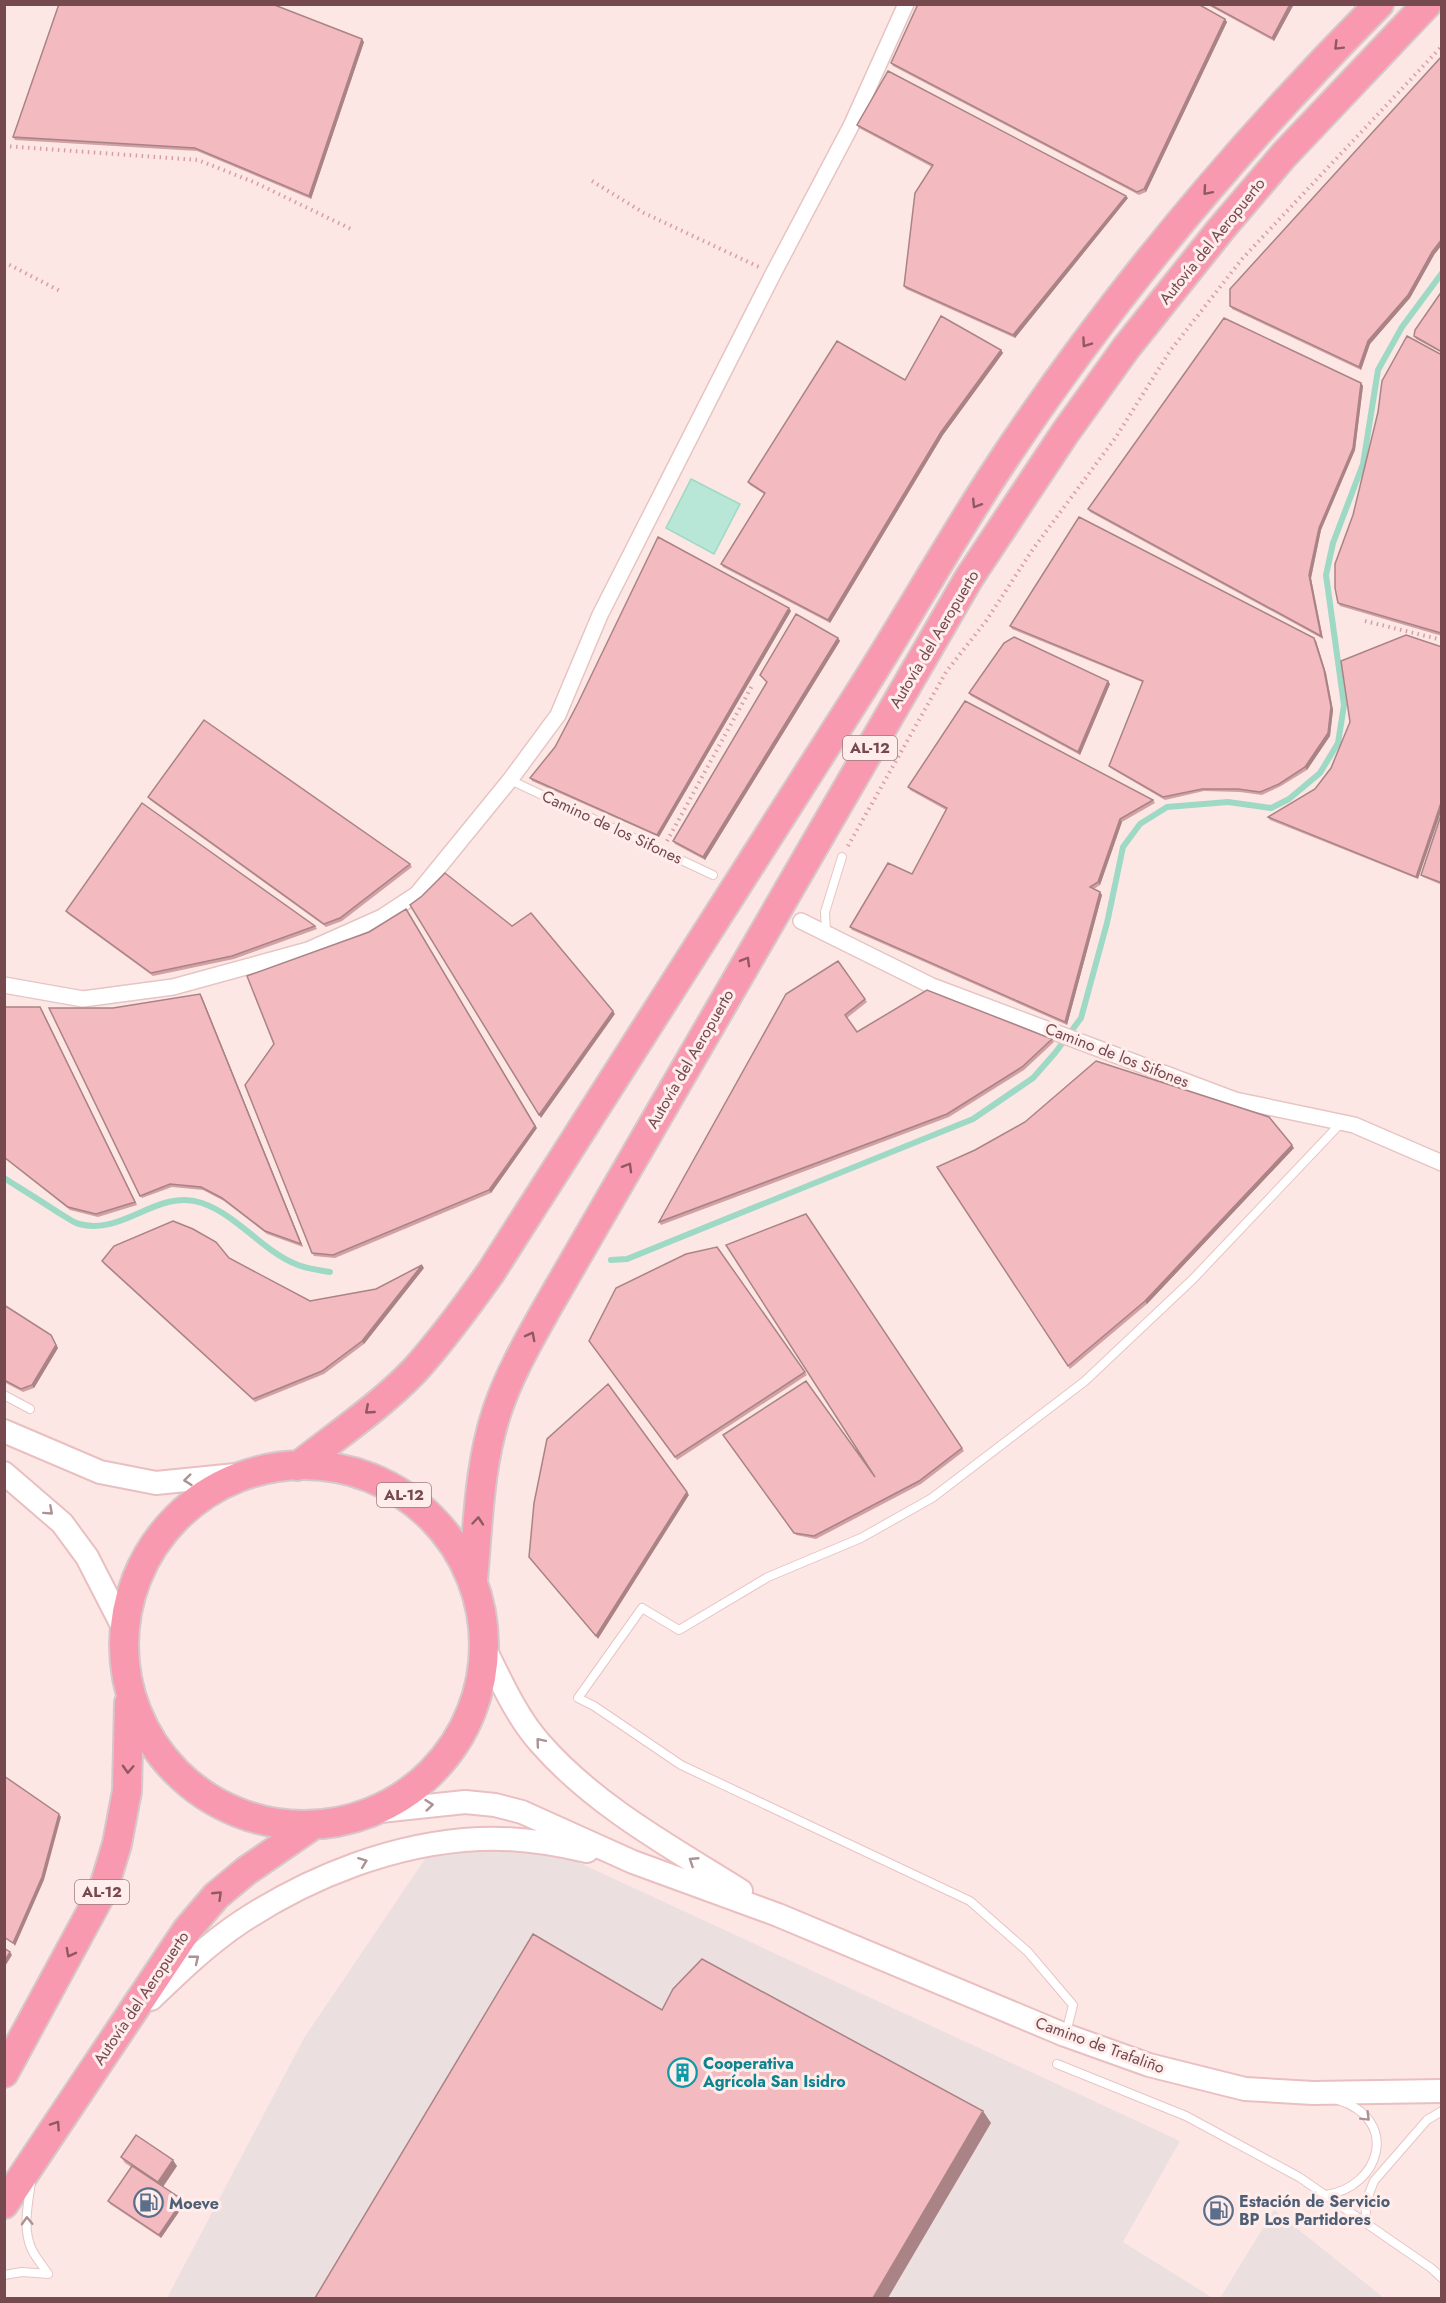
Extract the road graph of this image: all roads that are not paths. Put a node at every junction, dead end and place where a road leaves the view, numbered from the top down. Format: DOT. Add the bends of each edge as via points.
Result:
graph roads {
  1 [pos="906,4"];
  2 [pos="1379,4"];
  3 [pos="1427,4"];
  4 [pos="510,780"];
  5 [pos="842,857"];
  6 [pos="713,875"];
  7 [pos="801,921"];
  8 [pos="826,932"];
  9 [pos="4,985"];
  10 [pos="1341,1123"];
  11 [pos="1442,1163"];
  12 [pos="4,1395"];
  13 [pos="30,1409"];
  14 [pos="4,1431"];
  15 [pos="298,1466"];
  16 [pos="4,1473"];
  17 [pos="246,1474"];
  18 [pos="473,1580"];
  19 [pos="124,1629"];
  20 [pos="485,1649"];
  21 [pos="129,1689"];
  22 [pos="371,1812"];
  23 [pos="313,1825"];
  24 [pos="633,1862"];
  25 [pos="778,1915"];
  26 [pos="121,2026"];
  27 [pos="1065,2035"];
  28 [pos="1057,2064"];
  29 [pos="4,2073"];
  30 [pos="1442,2091"];
  31 [pos="1313,2093"];
  32 [pos="1442,2111"];
  33 [pos="34,2157"];
  34 [pos="1326,2195"];
  35 [pos="4,2204"];
  36 [pos="1367,2224"];
  37 [pos="4,2275"];
  38 [pos="1442,2278"];
  1 -- 4 [label="street" via="851,126 600,615 558,715"];
  2 -- 15 [label="highway, Autovía del Aeropuerto / AL-12, one-way" via="1175,228 1112,306 1009,453 461,1314 413,1372"];
  18 -- 3 [label="highway, Autovía del Aeropuerto / AL-12, one-way" via="483,1471 496,1413 512,1373 969,578 1065,433 1179,280 1284,155"];
  4 -- 6 [label="lane, Camino de los Sifones"];
  4 -- 9 [label="street" via="417,894 382,917 308,950 173,987 83,999"];
  5 -- 8 [label="lane" via="825,912"];
  7 -- 8 [label="street, Camino de los Sifones"];
  8 -- 10 [label="street, Camino de los Sifones" via="932,986 1235,1100"];
  10 -- 11 [label="street, Camino de los Sifones"];
  10 -- 27 [label="lane" via="1193,1278 1084,1381 932,1498 861,1538 768,1577 679,1630 642,1608 578,1698 681,1765 970,1901 1028,1952 1073,2005"];
  12 -- 13 [label="lane"];
  17 -- 14 [label="street, one-way" via="156,1483 100,1473"];
  15 -- 17 [label="highway, AL-12"];
  15 -- 18 [label="highway, AL-12" via="351,1470 390,1485 426,1510 454,1542"];
  16 -- 19 [label="street, one-way" via="62,1523 87,1557"];
  17 -- 19 [label="highway, AL-12" via="200,1497 162,1533 136,1579"];
  18 -- 20 [label="highway, AL-12" via="483,1613"];
  19 -- 21 [label="highway, AL-12"];
  20 -- 22 [label="highway, AL-12" via="479,1690 464,1730 440,1764 408,1792"];
  25 -- 20 [label="street, one-way" via="609,1807 570,1774 539,1742 516,1710"];
  21 -- 23 [label="highway, AL-12" via="147,1735 177,1774 217,1803 263,1821"];
  21 -- 29 [label="highway, AL-12, one-way" via="127,1791 103,1890"];
  22 -- 23 [label="highway, AL-12"];
  22 -- 24 [label="street, one-way" via="465,1802 495,1804 522,1812"];
  26 -- 23 [label="highway, Autovía del Aeropuerto / AL-12, one-way" via="187,1930 216,1896"];
  24 -- 25 [label="street"];
  26 -- 24 [label="street, one-way" via="182,1969 240,1923 305,1885 371,1859 428,1844 480,1838 555,1845"];
  25 -- 27 [label="street, Camino de Trafaliño"];
  33 -- 26 [label="highway, Autovía del Aeropuerto / AL-12, one-way"];
  27 -- 31 [label="street, Camino de Trafaliño" via="1149,2065 1245,2089"];
  28 -- 34 [label="lane" via="1186,2116"];
  30 -- 31 [label="street, Camino de Trafaliño"];
  31 -- 34 [label="lane, one-way" via="1361,2111 1374,2125 1378,2143 1371,2165 1354,2184 1340,2193"];
  32 -- 36 [label="lane" via="1426,2120 1374,2181 1365,2204"];
  33 -- 35 [label="highway, Autovía del Aeropuerto / AL-12"];
  37 -- 33 [label="lane, one-way" via="48,2274 32,2249 28,2232 26,2215"];
  34 -- 36 [label="lane"];
  36 -- 38 [label="lane"];
}
